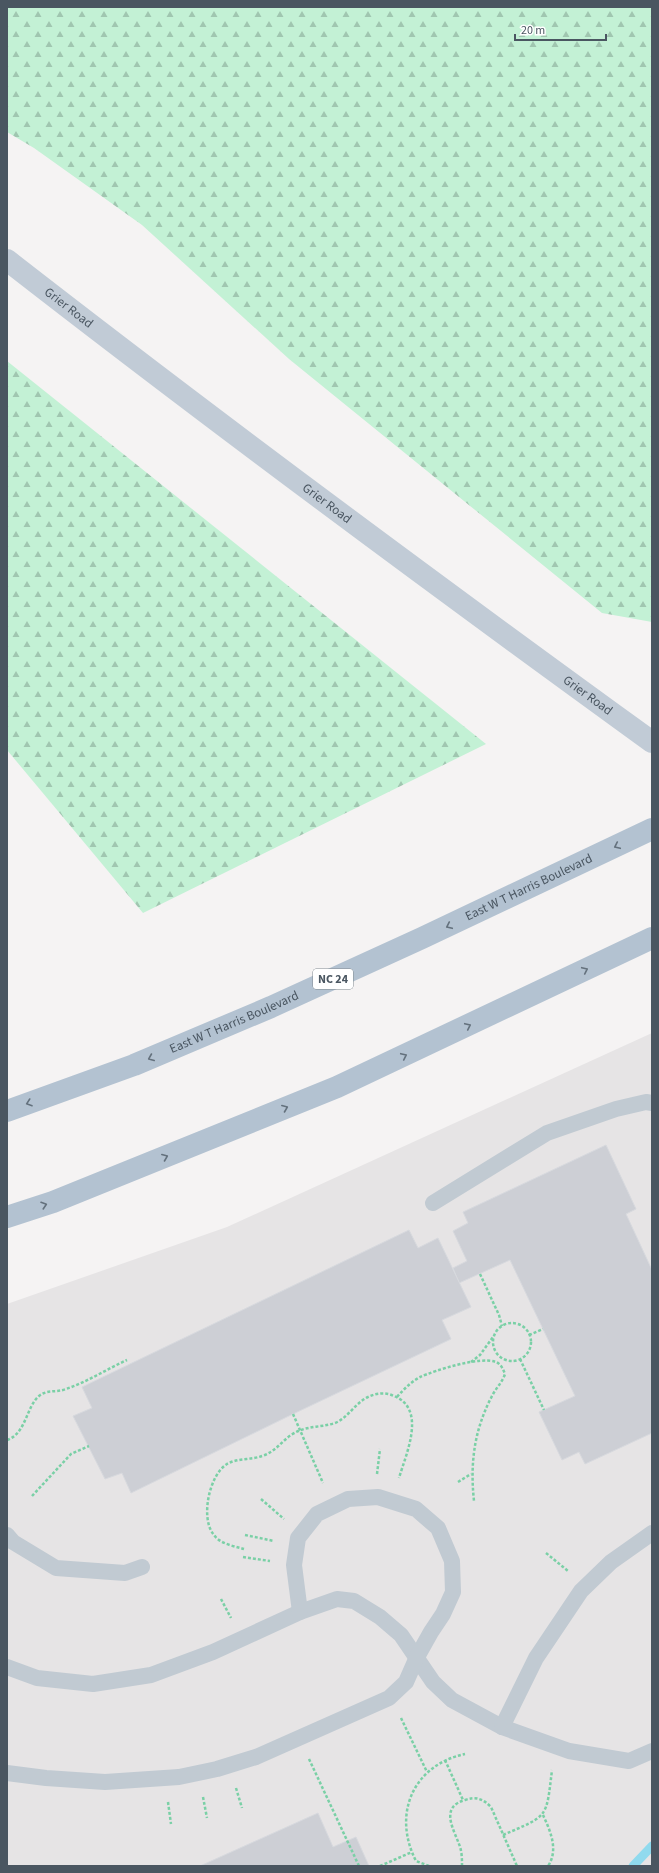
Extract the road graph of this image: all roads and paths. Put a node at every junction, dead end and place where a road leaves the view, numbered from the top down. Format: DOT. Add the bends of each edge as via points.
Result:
graph roads {
  1 [pos="7,260"];
  2 [pos="652,742"];
  3 [pos="652,829"];
  4 [pos="652,938"];
  5 [pos="652,1103"];
  6 [pos="7,1111"];
  7 [pos="433,1203"];
  8 [pos="7,1218"];
  9 [pos="480,1274"];
  10 [pos="502,1326"];
  11 [pos="543,1329"];
  12 [pos="494,1335"];
  13 [pos="529,1335"];
  14 [pos="502,1357"];
  15 [pos="520,1359"];
  16 [pos="127,1360"];
  17 [pos="470,1363"];
  18 [pos="497,1363"];
  19 [pos="397,1397"];
  20 [pos="544,1410"];
  21 [pos="293,1414"];
  22 [pos="300,1431"];
  23 [pos="7,1440"];
  24 [pos="89,1446"];
  25 [pos="406,1454"];
  26 [pos="472,1474"];
  27 [pos="458,1482"];
  28 [pos="323,1483"];
  29 [pos="32,1496"];
  30 [pos="262,1499"];
  31 [pos="474,1501"];
  32 [pos="652,1533"];
  33 [pos="245,1535"];
  34 [pos="299,1540"];
  35 [pos="9,1542"];
  36 [pos="244,1549"];
  37 [pos="142,1566"];
  38 [pos="300,1612"];
  39 [pos="416,1657"];
  40 [pos="7,1667"];
  41 [pos="400,1716"];
  42 [pos="502,1727"];
  43 [pos="652,1751"];
  44 [pos="465,1754"];
  45 [pos="308,1757"];
  46 [pos="445,1760"];
  47 [pos="552,1769"];
  48 [pos="427,1772"];
  49 [pos="7,1773"];
  50 [pos="463,1800"];
  51 [pos="543,1815"];
  52 [pos="503,1835"];
  53 [pos="412,1852"];
  54 [pos="358,1866"];
  55 [pos="380,1866"];
  56 [pos="429,1866"];
  57 [pos="462,1866"];
  58 [pos="517,1866"];
  59 [pos="548,1866"];
  1 -- 2 [label="street, Grier Road" via="454,598"];
  3 -- 6 [label="main road, East W T Harris Boulevard / NC 24, one-way" via="271,1007 134,1065"];
  8 -- 4 [label="main road, one-way" via="53,1202 337,1087"];
  5 -- 7 [label="lane" via="616,1109 547,1133"];
  9 -- 10 [label="path"];
  10 -- 12 [label="path"];
  10 -- 13 [label="path" via="519,1324"];
  11 -- 13 [label="path"];
  12 -- 14 [label="path" via="494,1348"];
  12 -- 17 [label="path" via="483,1351"];
  13 -- 15 [label="path" via="529,1351"];
  14 -- 15 [label="path" via="507,1361"];
  14 -- 18 [label="path"];
  15 -- 20 [label="path"];
  16 -- 23 [label="path" via="66,1389 44,1392 37,1398 24,1424 11,1439"];
  17 -- 18 [label="path"];
  17 -- 19 [label="path" via="420,1377 407,1385"];
  18 -- 26 [label="path" via="505,1374 481,1420 475,1441"];
  19 -- 22 [label="path" via="384,1394 368,1396 338,1422 312,1426"];
  19 -- 25 [label="path" via="410,1412 412,1422"];
  21 -- 22 [label="path"];
  22 -- 28 [label="path"];
  22 -- 36 [label="path" via="292,1434 271,1453 227,1464 217,1473 211,1487 206,1518 209,1528 221,1541"];
  24 -- 29 [label="path" via="71,1454"];
  26 -- 27 [label="path"];
  26 -- 31 [label="path"];
  30 -- 34 [label="path"];
  32 -- 42 [label="lane" via="611,1562 581,1591 536,1658"];
  33 -- 34 [label="path"];
  34 -- 38 [label="lane" via="294,1565"];
  34 -- 39 [label="lane" via="317,1514 348,1499 378,1498 416,1509 438,1528 452,1561 453,1592 443,1614"];
  35 -- 37 [label="lane" via="56,1568 125,1573"];
  38 -- 39 [label="lane" via="337,1599 354,1601 380,1617 401,1635"];
  38 -- 40 [label="lane" via="213,1652 150,1675 93,1684 36,1678"];
  39 -- 42 [label="lane" via="433,1682 452,1700"];
  39 -- 49 [label="lane" via="406,1682 389,1698 256,1757 217,1770 179,1777 105,1782"];
  41 -- 48 [label="path"];
  42 -- 43 [label="lane" via="569,1751 629,1761"];
  44 -- 46 [label="path"];
  45 -- 54 [label="path"];
  46 -- 48 [label="path"];
  46 -- 50 [label="path"];
  47 -- 51 [label="path" via="547,1807"];
  48 -- 53 [label="path" via="414,1788 407,1808 407,1828"];
  50 -- 52 [label="path" via="483,1800 491,1807"];
  50 -- 57 [label="path" via="450,1814 450,1825 460,1845"];
  51 -- 52 [label="path"];
  51 -- 59 [label="path" via="550,1830 553,1850"];
  52 -- 58 [label="path"];
  53 -- 55 [label="path"];
  53 -- 56 [label="path" via="416,1860"];
}
